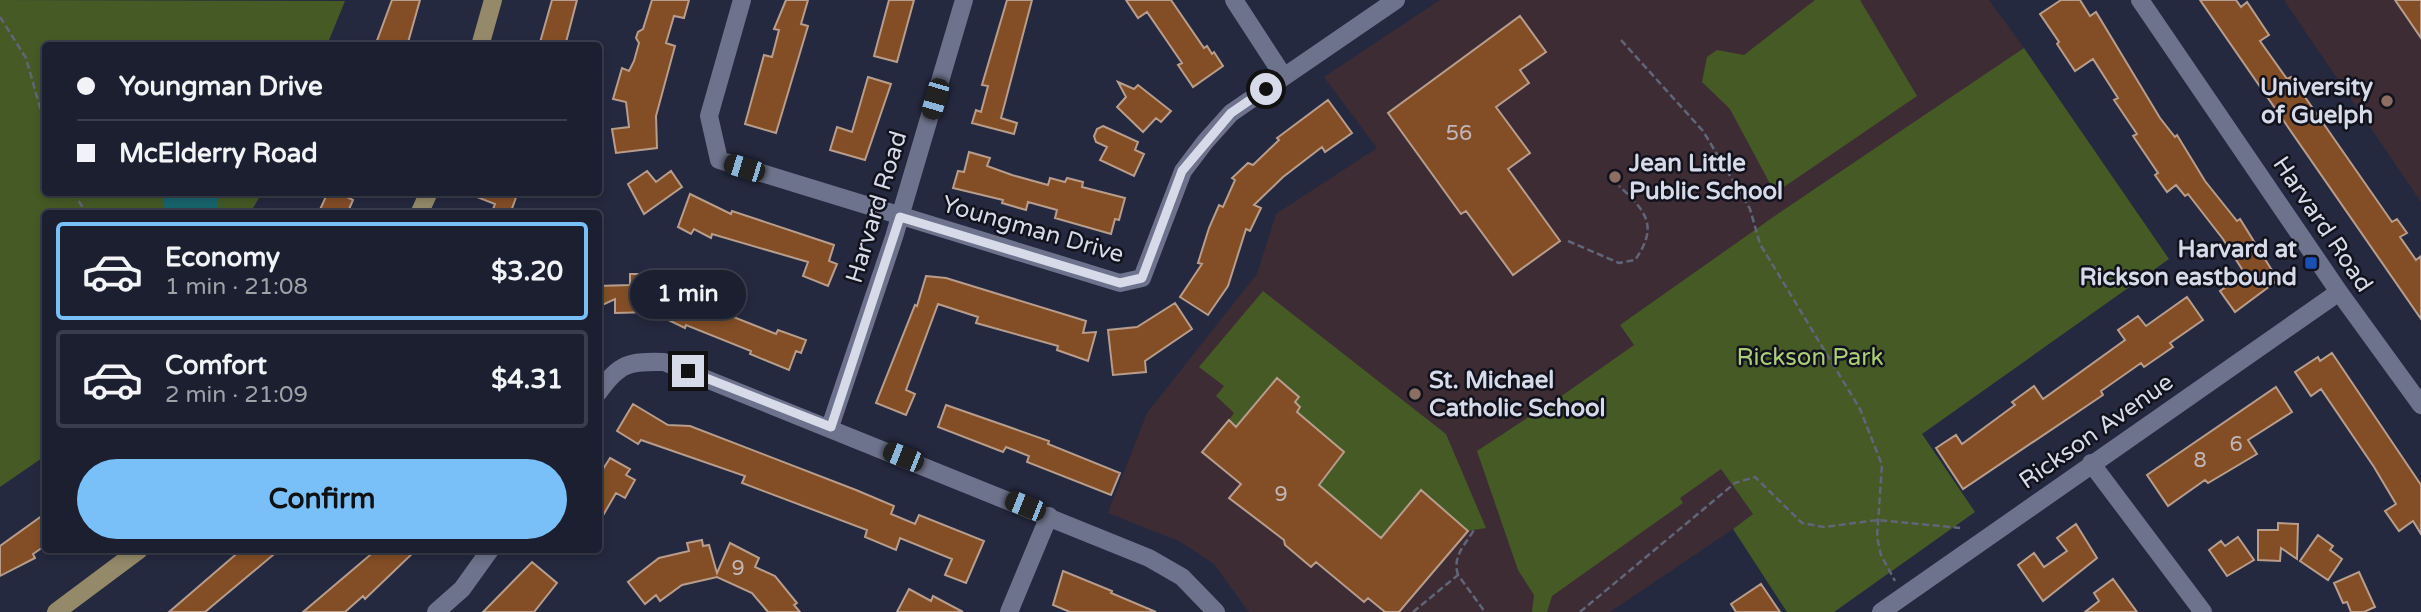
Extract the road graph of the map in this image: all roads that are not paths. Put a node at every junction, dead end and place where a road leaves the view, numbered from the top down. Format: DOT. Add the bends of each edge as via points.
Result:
graph roads {
  1 [pos="493,0"];
  2 [pos="742,0"];
  3 [pos="964,0"];
  4 [pos="1234,0"];
  5 [pos="1396,0"];
  6 [pos="2140,0"];
  7 [pos="481,42"];
  8 [pos="1283,77"];
  9 [pos="900,217"];
  10 [pos="2339,292"];
  11 [pos="602,387"];
  12 [pos="2421,405"];
  13 [pos="831,427"];
  14 [pos="2091,463"];
  15 [pos="1049,516"];
  16 [pos="135,553"];
  17 [pos="488,553"];
  18 [pos="1886,611"];
  19 [pos="56,612"];
  20 [pos="436,612"];
  21 [pos="1009,612"];
  22 [pos="1216,612"];
  23 [pos="2203,612"];
  1 -- 7 [label="main road"];
  2 -- 9 [label="street" via="709,116 719,160"];
  3 -- 9 [label="street, Harvard Road"];
  4 -- 8 [label="street"];
  5 -- 8 [label="street, Youngman Drive"];
  6 -- 10 [label="street, Harvard Road"];
  8 -- 9 [label="street, Youngman Drive" via="1231,113 1182,171 1142,278 1120,283"];
  9 -- 13 [label="street, Harvard Road"];
  10 -- 12 [label="street, Harvard Road"];
  10 -- 14 [label="street, Rickson Avenue"];
  11 -- 13 [label="street" via="613,372 633,361 664,362"];
  13 -- 15 [label="street"];
  14 -- 18 [label="street, Rickson Avenue"];
  14 -- 23 [label="street"];
  15 -- 21 [label="street"];
  15 -- 22 [label="street" via="1182,577"];
  16 -- 19 [label="main road"];
  17 -- 20 [label="street" via="462,589"];
}
